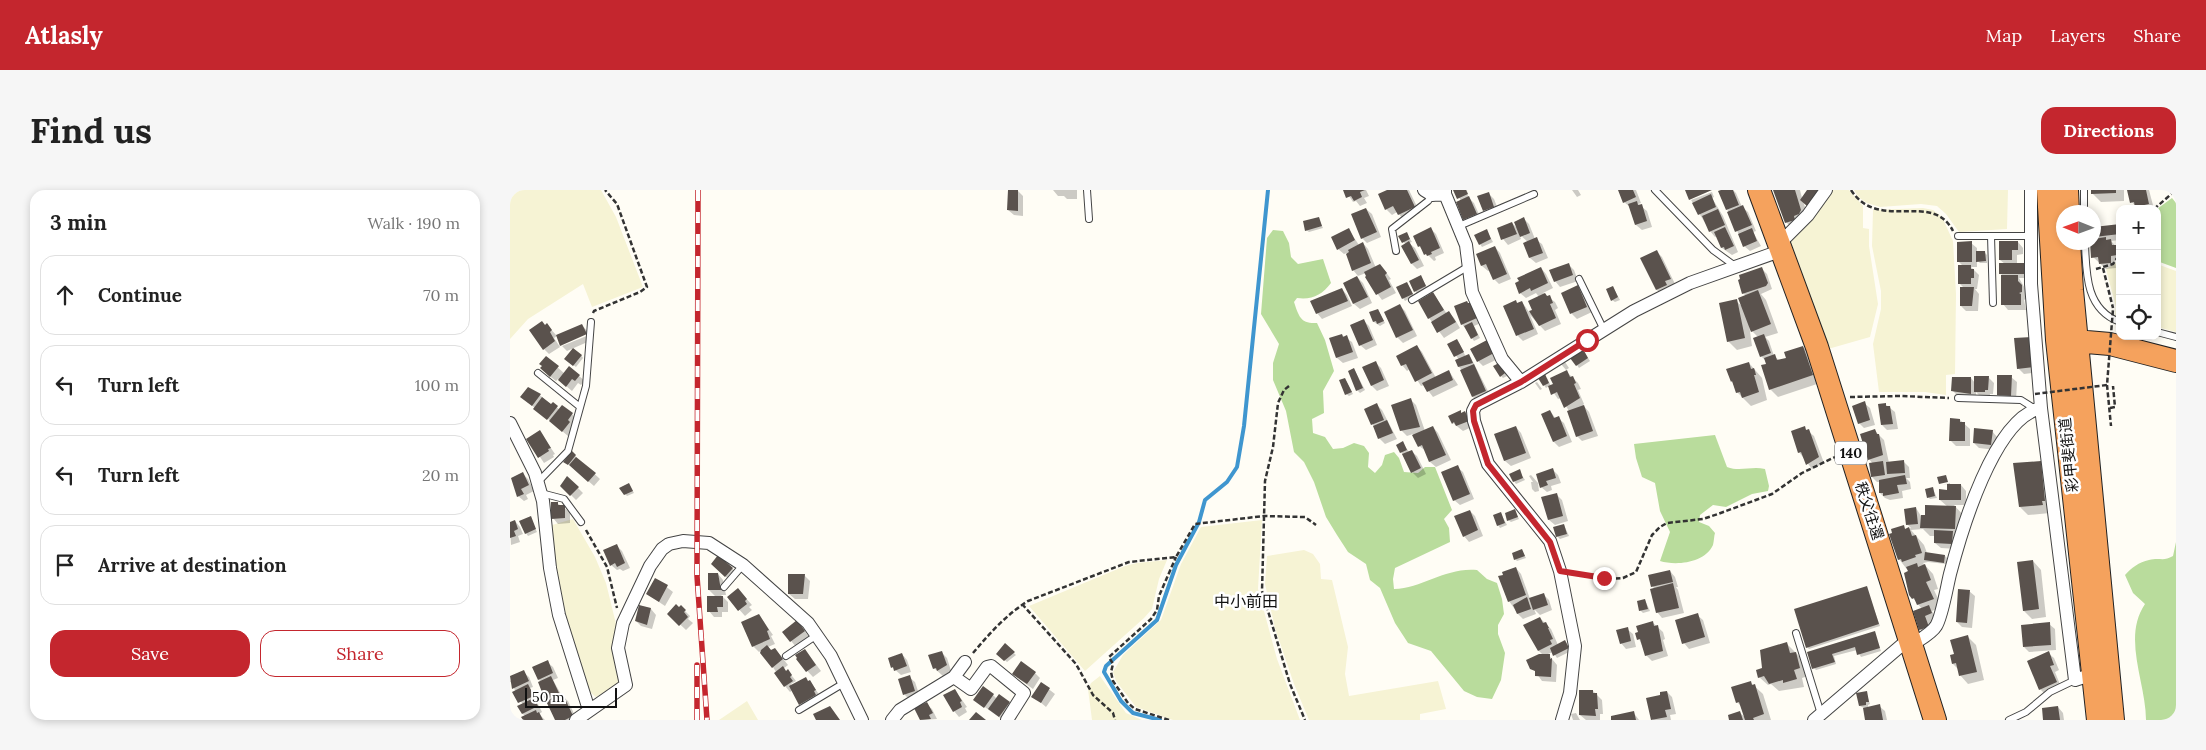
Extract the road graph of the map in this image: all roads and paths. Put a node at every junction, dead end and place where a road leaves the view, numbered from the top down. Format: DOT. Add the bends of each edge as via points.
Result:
graph roads {
  1 [pos="605,190"];
  2 [pos="1087,190"];
  3 [pos="1655,190"];
  4 [pos="1759,190"];
  5 [pos="1826,190"];
  6 [pos="1851,190"];
  7 [pos="2031,190"];
  8 [pos="2048,190"];
  9 [pos="2067,190"];
  10 [pos="2084,190"];
  11 [pos="2176,190"];
  12 [pos="1437,192"];
  13 [pos="1534,194"];
  14 [pos="2068,205"];
  15 [pos="2084,205"];
  16 [pos="2159,205"];
  17 [pos="1911,207"];
  18 [pos="1941,212"];
  19 [pos="1089,219"];
  20 [pos="1459,226"];
  21 [pos="1958,236"];
  22 [pos="1991,236"];
  23 [pos="2030,236"];
  24 [pos="1779,248"];
  25 [pos="2070,250"];
  26 [pos="2086,250"];
  27 [pos="1396,251"];
  28 [pos="2116,260"];
  29 [pos="1469,266"];
  30 [pos="1736,266"];
  31 [pos="2103,268"];
  32 [pos="2087,270"];
  33 [pos="1579,279"];
  34 [pos="1412,300"];
  35 [pos="1993,303"];
  36 [pos="2116,320"];
  37 [pos="591,322"];
  38 [pos="1604,330"];
  39 [pos="2161,333"];
  40 [pos="2176,337"];
  41 [pos="2067,340"];
  42 [pos="2176,360"];
  43 [pos="538,373"];
  44 [pos="1521,382"];
  45 [pos="2107,385"];
  46 [pos="1289,386"];
  47 [pos="2113,386"];
  48 [pos="2035,394"];
  49 [pos="1833,397"];
  50 [pos="1958,398"];
  51 [pos="580,407"];
  52 [pos="2109,408"];
  53 [pos="2038,409"];
  54 [pos="510,423"];
  55 [pos="2111,426"];
  56 [pos="1850,451"];
  57 [pos="539,488"];
  58 [pos="1264,516"];
  59 [pos="581,522"];
  60 [pos="1316,525"];
  61 [pos="1176,557"];
  62 [pos="743,565"];
  63 [pos="1560,571"];
  64 [pos="724,586"];
  65 [pos="1022,604"];
  66 [pos="622,628"];
  67 [pos="1796,633"];
  68 [pos="817,635"];
  69 [pos="1911,642"];
  70 [pos="786,656"];
  71 [pos="966,662"];
  72 [pos="2092,674"];
  73 [pos="954,677"];
  74 [pos="844,683"];
  75 [pos="589,710"];
  76 [pos="799,710"];
  77 [pos="1818,717"];
  78 [pos="576,720"];
  79 [pos="862,720"];
  80 [pos="892,720"];
  81 [pos="1007,720"];
  82 [pos="1115,720"];
  83 [pos="1169,720"];
  84 [pos="1305,720"];
  85 [pos="1562,720"];
  86 [pos="1935,720"];
  87 [pos="2009,720"];
  88 [pos="2098,720"];
  89 [pos="2113,720"];
  1 -- 37 [label="path" via="617,204 647,287 594,310"];
  2 -- 19 [label="lane"];
  3 -- 30 [label="lane" via="1713,250"];
  4 -- 24 [label="highway, 秩父往還 / 140"];
  5 -- 24 [label="street"];
  6 -- 17 [label="path" via="1868,206 1880,209"];
  7 -- 23 [label="street"];
  8 -- 41 [label="highway, 彩甲斐街道"];
  9 -- 14 [label="highway"];
  10 -- 15 [label="lane"];
  11 -- 16 [label="path"];
  12 -- 20 [label="street"];
  12 -- 27 [label="lane" via="1392,230"];
  13 -- 20 [label="lane"];
  18 -- 21 [label="path"];
  20 -- 29 [label="street"];
  21 -- 22 [label="lane"];
  22 -- 23 [label="lane"];
  22 -- 35 [label="lane"];
  23 -- 53 [label="street"];
  24 -- 30 [label="street"];
  24 -- 49 [label="highway, 秩父往還 / 140"];
  25 -- 41 [label="highway, 彩甲斐街道" via="2072,290"];
  26 -- 32 [label="lane"];
  28 -- 31 [label="path"];
  29 -- 34 [label="lane"];
  29 -- 44 [label="street" via="1472,292 1489,331 1502,359"];
  30 -- 38 [label="street" via="1690,282"];
  31 -- 32 [label="path"];
  31 -- 45 [label="path, bridge" via="2113,309"];
  32 -- 36 [label="lane" via="2094,302 2103,314"];
  33 -- 38 [label="lane"];
  37 -- 51 [label="lane" via="586,386"];
  38 -- 44 [label="street"];
  39 -- 40 [label="lane"];
  41 -- 42 [label="highway" via="2110,344"];
  41 -- 72 [label="highway, 彩甲斐街道"];
  43 -- 51 [label="lane"];
  44 -- 63 [label="street" via="1476,405 1474,421 1488,464 1550,542"];
  45 -- 48 [label="path, bridge"];
  45 -- 52 [label="path"];
  46 -- 58 [label="path" via="1278,403 1265,481"];
  47 -- 52 [label="path" via="2115,407"];
  49 -- 50 [label="path"];
  49 -- 56 [label="highway, 秩父往還 / 140"];
  50 -- 53 [label="lane" via="2021,400"];
  51 -- 57 [label="lane" via="568,451"];
  52 -- 55 [label="path"];
  53 -- 69 [label="street" via="2019,418 2005,435 1981,482 1964,526 1936,626"];
  53 -- 72 [label="street"];
  54 -- 57 [label="street"];
  56 -- 63 [label="path" via="1820,463 1764,497 1710,517 1660,527 1652,535 1636,572 1623,578"];
  56 -- 69 [label="highway, 秩父往還 / 140"];
  57 -- 59 [label="lane" via="564,499"];
  57 -- 75 [label="street" via="559,615"];
  58 -- 60 [label="path" via="1305,517"];
  58 -- 61 [label="path" via="1195,524"];
  58 -- 84 [label="path" via="1262,591 1290,684"];
  59 -- 66 [label="path" via="607,568"];
  61 -- 65 [label="path" via="1128,562"];
  61 -- 83 [label="path" via="1154,614 1109,657 1113,664 1110,672 1128,703 1135,709"];
  62 -- 64 [label="lane"];
  62 -- 66 [label="street" via="709,543 683,541 669,544 650,566"];
  62 -- 68 [label="street" via="808,623"];
  63 -- 85 [label="street" via="1574,646 1570,693"];
  65 -- 71 [label="path" via="987,636"];
  65 -- 82 [label="path" via="1076,664 1093,695"];
  66 -- 75 [label="street" via="618,648 626,685"];
  67 -- 77 [label="lane"];
  68 -- 70 [label="lane"];
  68 -- 74 [label="street"];
  69 -- 77 [label="street"];
  69 -- 86 [label="highway, 秩父往還 / 140"];
  71 -- 73 [label="street"];
  72 -- 87 [label="lane" via="2050,692 2026,712"];
  72 -- 88 [label="highway, 彩甲斐街道"];
  72 -- 89 [label="highway, 彩甲斐街道"];
  73 -- 80 [label="street" via="900,710"];
  73 -- 81 [label="street" via="971,689 987,667 992,666 1024,693"];
  74 -- 76 [label="lane"];
  74 -- 79 [label="street"];
  75 -- 78 [label="street"];
}
